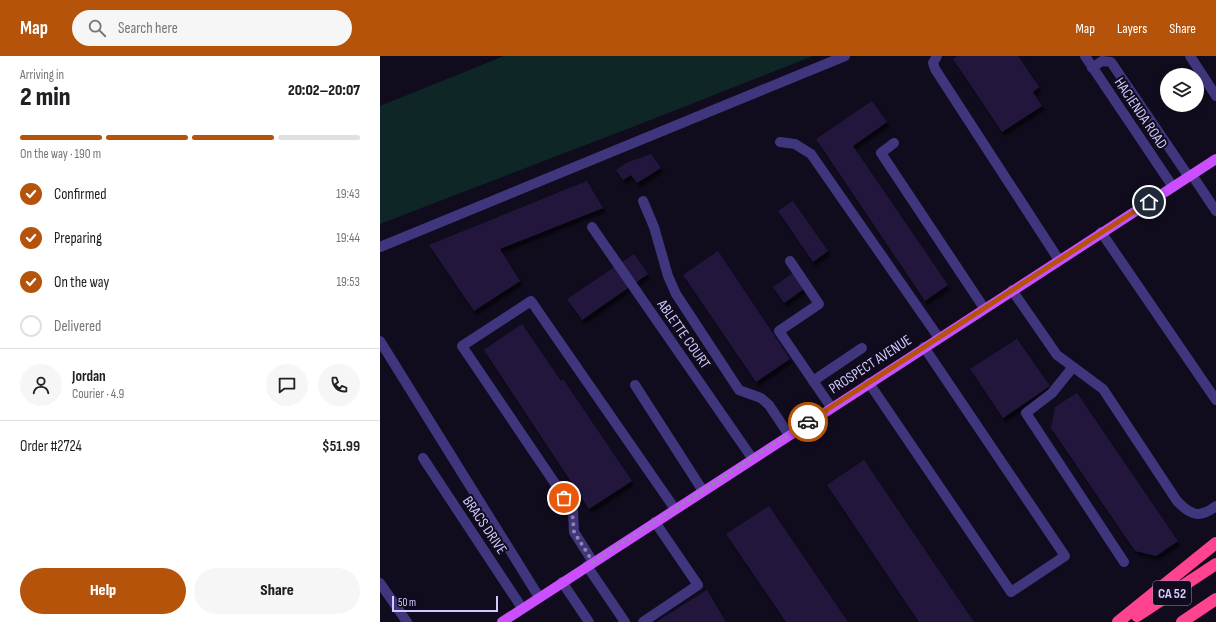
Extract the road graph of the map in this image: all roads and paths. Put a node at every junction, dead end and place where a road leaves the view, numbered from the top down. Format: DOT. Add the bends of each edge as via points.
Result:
graph roads {
  1 [pos="845,56"];
  2 [pos="937,56"];
  3 [pos="1085,56"];
  4 [pos="1190,56"];
  5 [pos="1092,68"];
  6 [pos="1216,96"];
  7 [pos="780,142"];
  8 [pos="894,143"];
  9 [pos="1216,159"];
  10 [pos="1190,176"];
  11 [pos="1173,187"];
  12 [pos="643,201"];
  13 [pos="1216,211"];
  14 [pos="592,227"];
  15 [pos="1101,232"];
  16 [pos="380,247"];
  17 [pos="1059,260"];
  18 [pos="790,261"];
  19 [pos="1012,290"];
  20 [pos="984,308"];
  21 [pos="939,338"];
  22 [pos="380,341"];
  23 [pos="924,347"];
  24 [pos="862,348"];
  25 [pos="1073,367"];
  26 [pos="813,381"];
  27 [pos="869,383"];
  28 [pos="635,385"];
  29 [pos="1216,400"];
  30 [pos="831,407"];
  31 [pos="789,435"];
  32 [pos="423,458"];
  33 [pos="752,458"];
  34 [pos="703,491"];
  35 [pos="1216,506"];
  36 [pos="675,508"];
  37 [pos="655,522"];
  38 [pos="1216,542"];
  39 [pos="1124,562"];
  40 [pos="590,564"];
  41 [pos="1216,564"];
  42 [pos="562,582"];
  43 [pos="380,583"];
  44 [pos="539,597"];
  45 [pos="1216,599"];
  46 [pos="522,608"];
  47 [pos="506,621"];
  48 [pos="406,622"];
  49 [pos="590,622"];
  50 [pos="625,622"];
  51 [pos="643,622"];
  52 [pos="1118,622"];
  53 [pos="1128,622"];
  54 [pos="1182,622"];
  1 -- 16 [label="street"];
  2 -- 17 [label="street" via="933,63 935,69"];
  3 -- 5 [label="street, HACIENDA ROAD"];
  4 -- 6 [label="street"];
  5 -- 10 [label="street" via="1102,61 1111,62"];
  5 -- 11 [label="street, HACIENDA ROAD"];
  7 -- 21 [label="street" via="795,144 811,154"];
  8 -- 20 [label="street" via="880,153"];
  9 -- 10 [label="main road, PROSPECT AVENUE"];
  10 -- 11 [label="main road, PROSPECT AVENUE"];
  10 -- 13 [label="street"];
  11 -- 15 [label="main road, PROSPECT AVENUE"];
  12 -- 31 [label="street" via="676,294 739,390 761,398 769,405"];
  14 -- 33 [label="street, ABLETTE COURT"];
  15 -- 17 [label="main road, PROSPECT AVENUE"];
  15 -- 29 [label="street"];
  17 -- 19 [label="main road, PROSPECT AVENUE"];
  18 -- 26 [label="street" via="819,304 779,331"];
  19 -- 20 [label="main road, PROSPECT AVENUE"];
  19 -- 25 [label="street" via="1057,355"];
  20 -- 21 [label="main road, PROSPECT AVENUE"];
  21 -- 23 [label="main road, PROSPECT AVENUE"];
  22 -- 44 [label="street"];
  23 -- 27 [label="main road, PROSPECT AVENUE"];
  23 -- 27 [label="street" via="1064,556 1011,592"];
  24 -- 26 [label="street"];
  25 -- 35 [label="street" via="1103,389 1177,501 1185,509 1192,514 1199,514"];
  25 -- 39 [label="street" via="1052,393 1026,413"];
  26 -- 30 [label="street"];
  27 -- 30 [label="main road, PROSPECT AVENUE"];
  28 -- 34 [label="street"];
  30 -- 31 [label="main road, PROSPECT AVENUE"];
  31 -- 33 [label="main road, PROSPECT AVENUE"];
  32 -- 46 [label="street, BRACS DRIVE"];
  33 -- 34 [label="main road, PROSPECT AVENUE"];
  34 -- 36 [label="main road, PROSPECT AVENUE"];
  36 -- 37 [label="main road, PROSPECT AVENUE"];
  36 -- 40 [label="street" via="531,301 462,346 572,510 574,532"];
  37 -- 40 [label="main road, PROSPECT AVENUE"];
  37 -- 51 [label="street" via="698,584"];
  38 -- 52 [label="highway"];
  40 -- 42 [label="main road, PROSPECT AVENUE"];
  40 -- 50 [label="street"];
  41 -- 53 [label="highway, CA 52"];
  42 -- 44 [label="main road, PROSPECT AVENUE"];
  42 -- 49 [label="street"];
  43 -- 48 [label="street"];
  44 -- 46 [label="main road, PROSPECT AVENUE"];
  45 -- 54 [label="highway, CA 52"];
  46 -- 47 [label="main road, PROSPECT AVENUE"];
}
